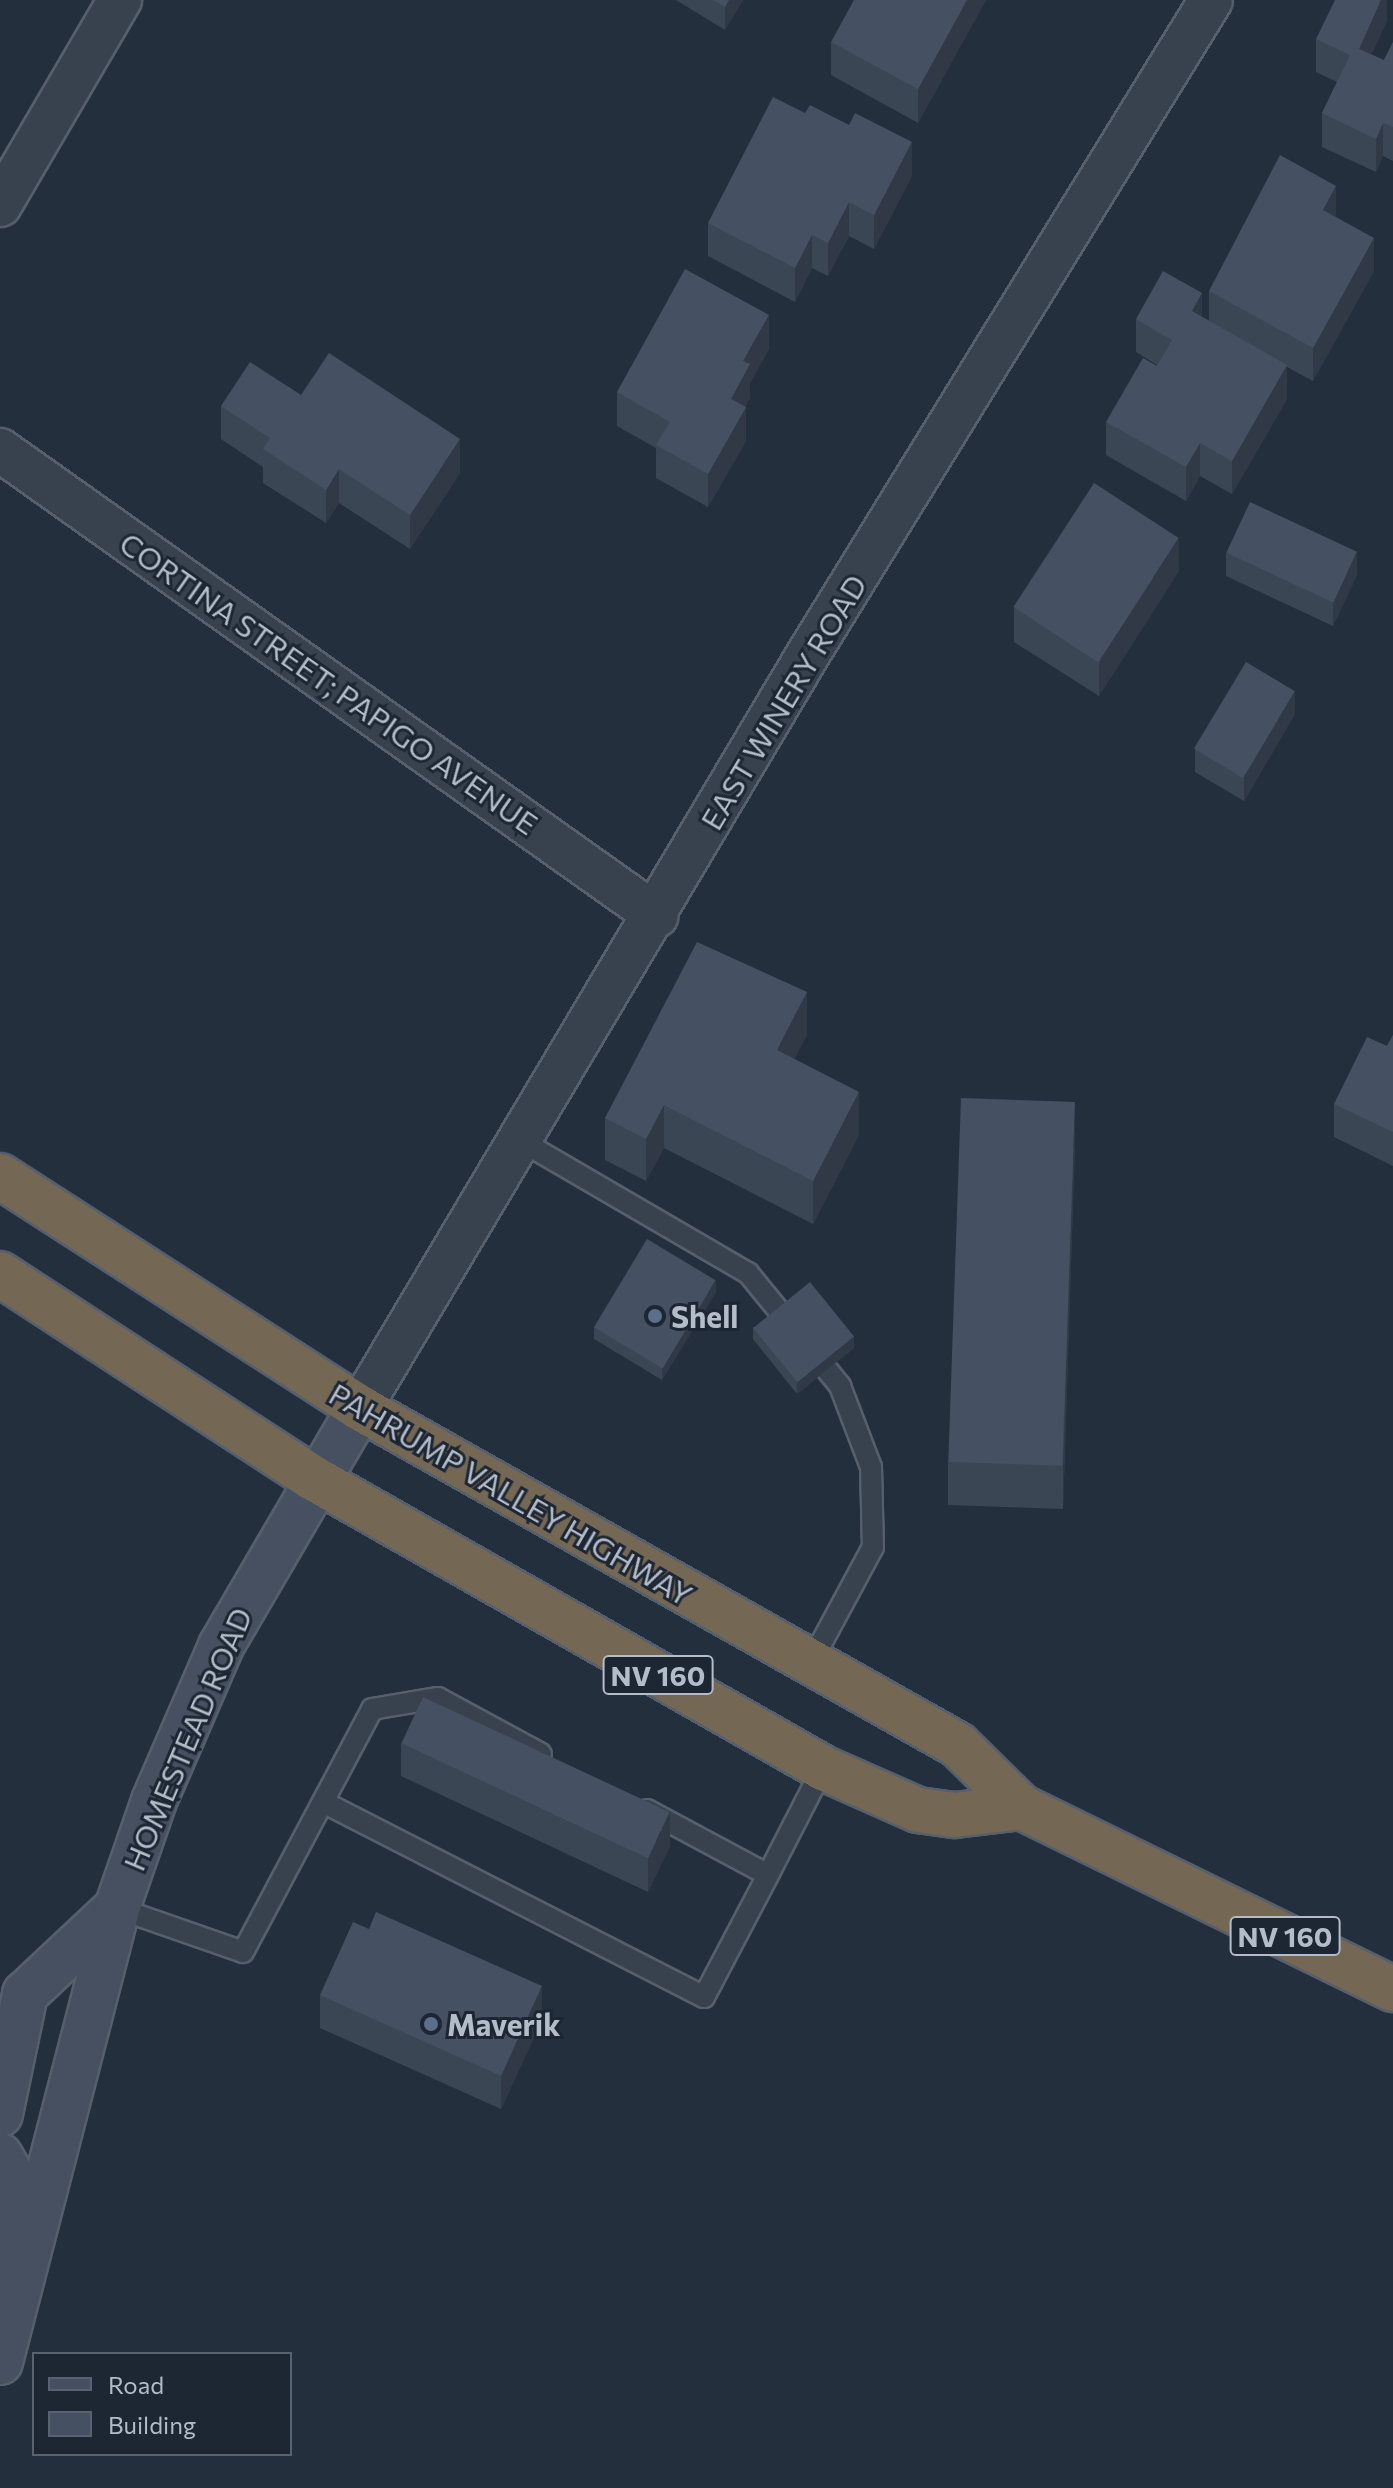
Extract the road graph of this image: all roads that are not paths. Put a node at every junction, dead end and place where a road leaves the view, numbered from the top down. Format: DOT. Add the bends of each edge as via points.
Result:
graph roads {
  1 [pos="120,0"];
  2 [pos="1211,0"];
  3 [pos="0,205"];
  4 [pos="0,450"];
  5 [pos="657,916"];
  6 [pos="521,1141"];
  7 [pos="0,1176"];
  8 [pos="0,1274"];
  9 [pos="360,1408"];
  10 [pos="313,1478"];
  11 [pos="810,1664"];
  12 [pos="562,1765"];
  13 [pos="823,1768"];
  14 [pos="630,1801"];
  15 [pos="323,1802"];
  16 [pos="1021,1807"];
  17 [pos="768,1875"];
  18 [pos="117,1908"];
  19 [pos="1393,1989"];
  20 [pos="0,2114"];
  21 [pos="0,2156"];
  22 [pos="0,2271"];
  23 [pos="0,2284"];
  24 [pos="7,2344"];
  1 -- 3 [label="street"];
  2 -- 5 [label="street, EAST WINERY ROAD" via="807,656"];
  4 -- 5 [label="street, CORTINA STREET; PAPIGO AVENUE"];
  5 -- 6 [label="street, EAST WINERY ROAD"];
  6 -- 9 [label="street, EAST WINERY ROAD"];
  6 -- 11 [label="lane" via="748,1273 840,1386 871,1467 873,1547"];
  7 -- 9 [label="highway, PAHRUMP VALLEY HIGHWAY / NV 160"];
  8 -- 10 [label="highway, NV 160"];
  9 -- 10 [label="main road, HOMESTEAD ROAD"];
  9 -- 11 [label="highway, PAHRUMP VALLEY HIGHWAY / NV 160"];
  10 -- 13 [label="highway, NV 160"];
  10 -- 18 [label="main road, HOMESTEAD ROAD" via="221,1646"];
  11 -- 16 [label="highway, PAHRUMP VALLEY HIGHWAY / NV 160" via="958,1745"];
  12 -- 15 [label="lane" via="438,1698 372,1709"];
  13 -- 16 [label="highway, NV 160" via="918,1810 955,1815"];
  13 -- 17 [label="lane"];
  14 -- 17 [label="lane"];
  15 -- 17 [label="lane" via="704,1997"];
  15 -- 18 [label="lane" via="243,1952"];
  16 -- 19 [label="highway, PAHRUMP VALLEY HIGHWAY / NV 160"];
  18 -- 20 [label="main road, HOMESTEAD ROAD" via="25,1994"];
  18 -- 24 [label="main road, HOMESTEAD ROAD"];
  21 -- 22 [label="main road" via="12,2177"];
  23 -- 24 [label="main road"];
}
